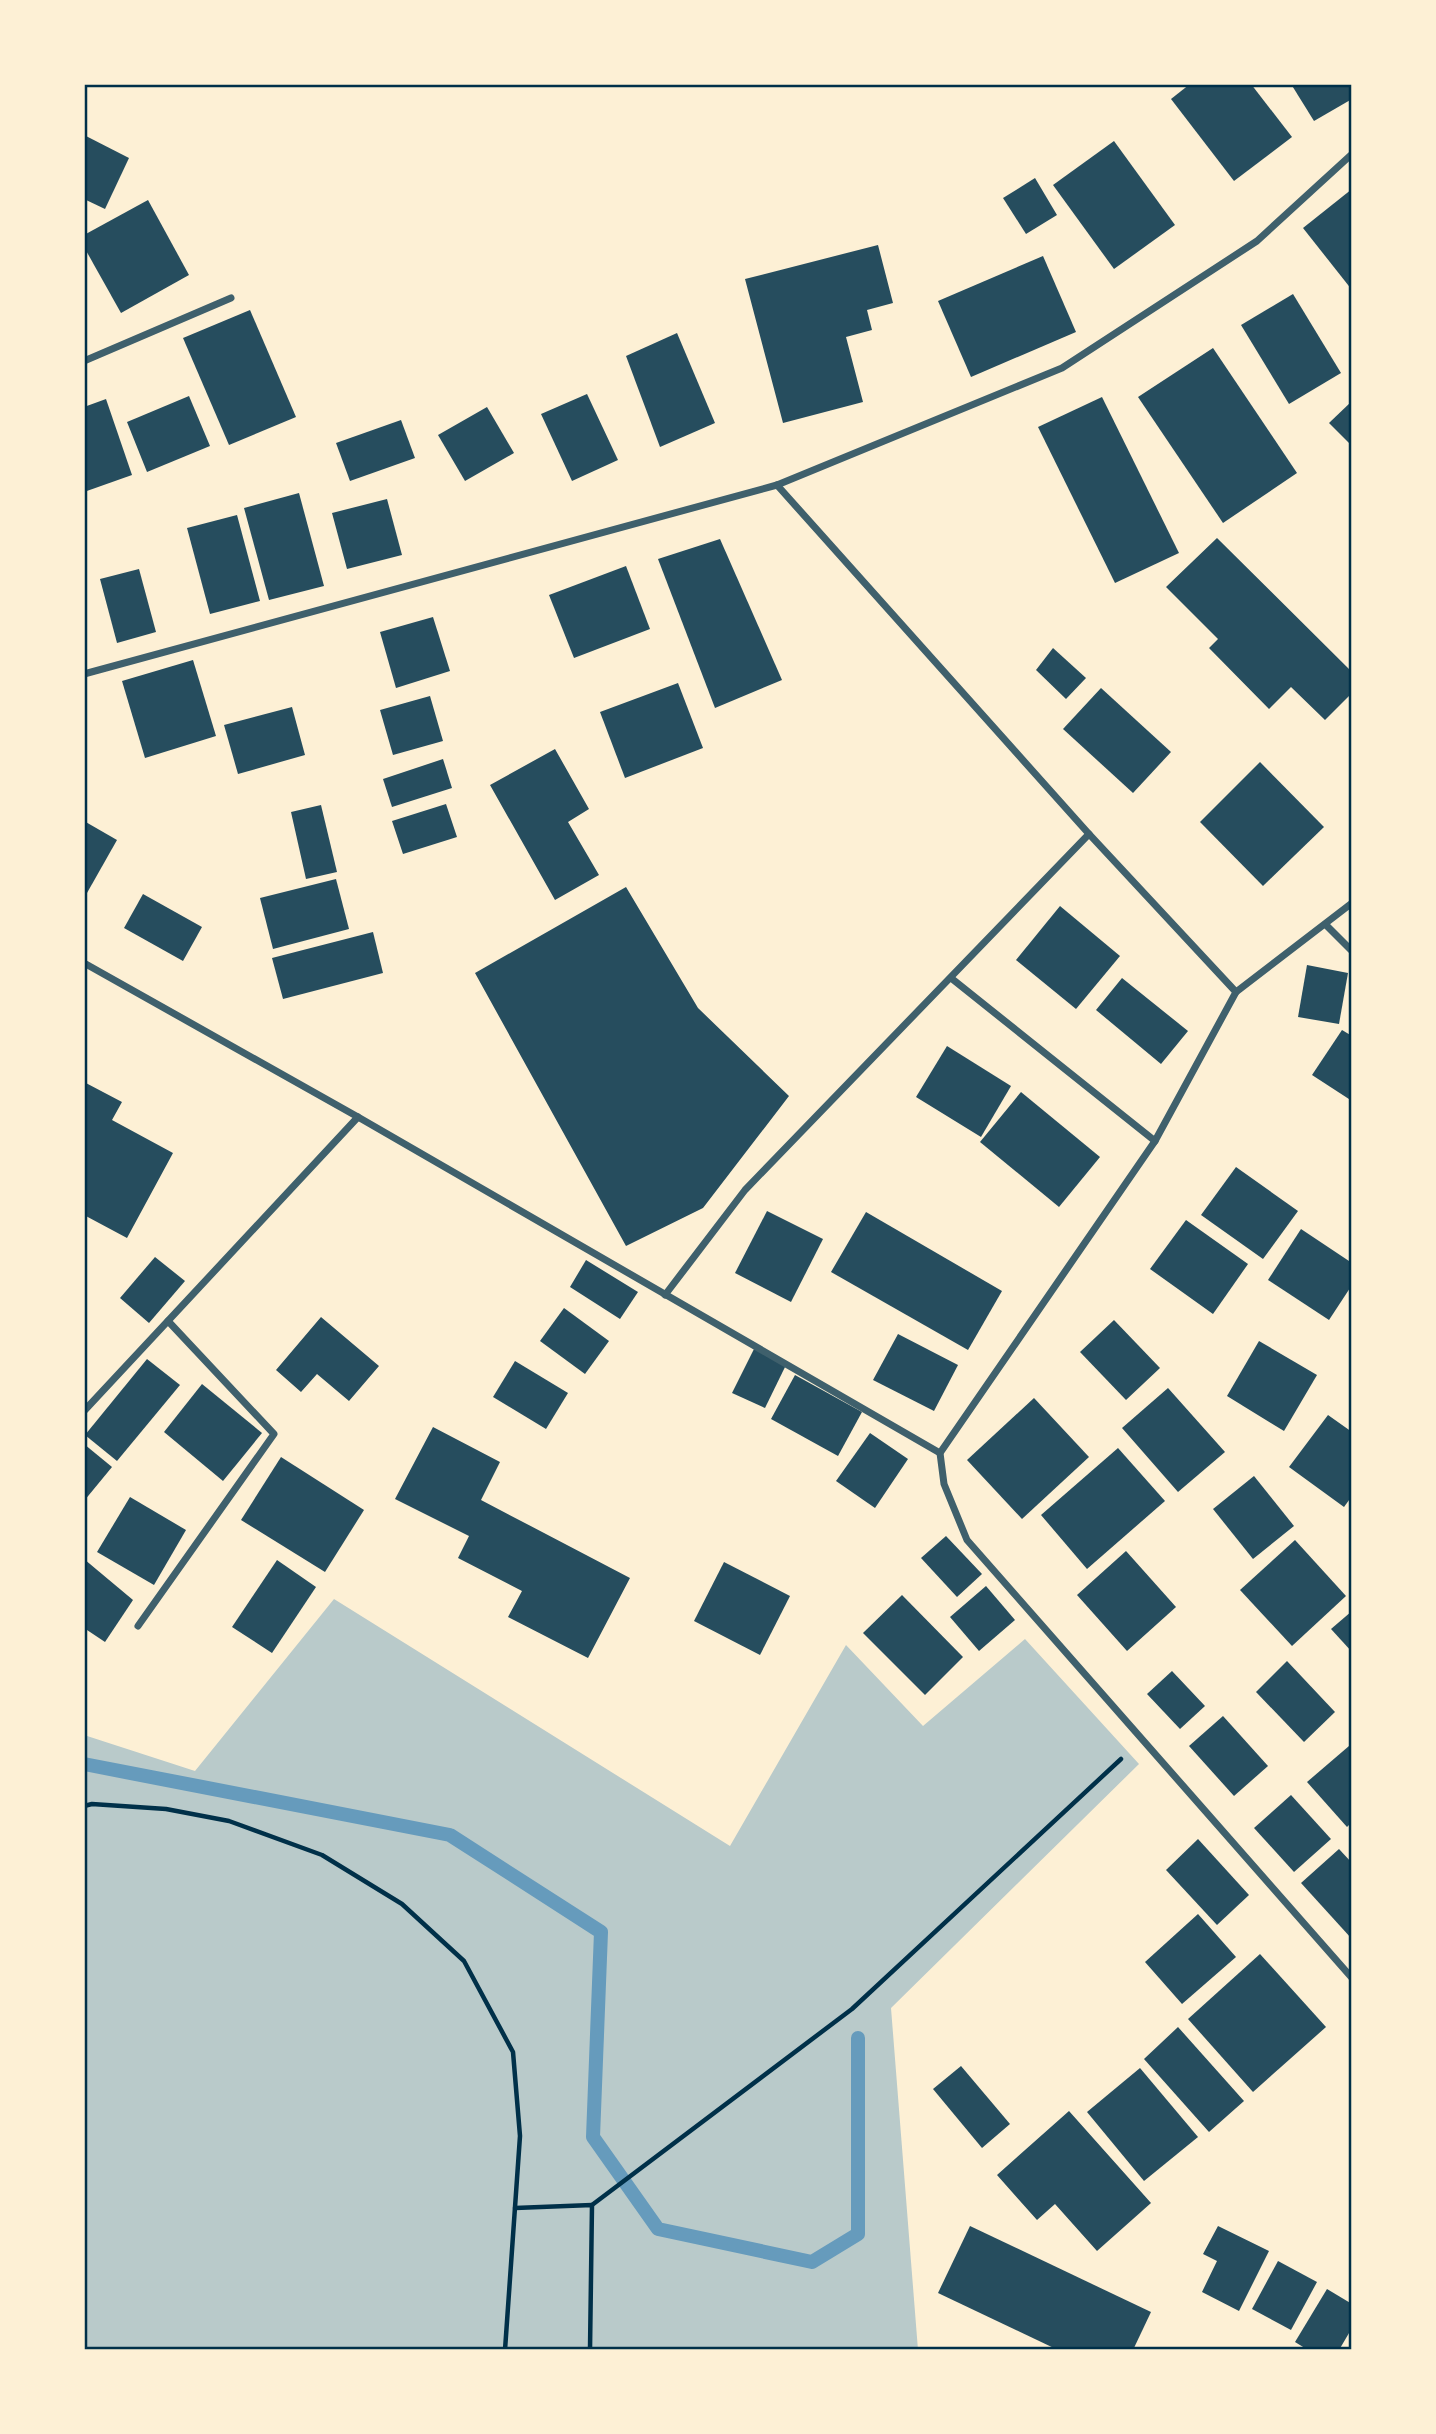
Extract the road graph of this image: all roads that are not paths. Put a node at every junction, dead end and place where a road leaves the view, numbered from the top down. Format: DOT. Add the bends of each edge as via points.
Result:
graph roads {
  1 [pos="1352,154"];
  2 [pos="231,298"];
  3 [pos="84,361"];
  4 [pos="778,485"];
  5 [pos="84,674"];
  6 [pos="1089,834"];
  7 [pos="1352,903"];
  8 [pos="1326,925"];
  9 [pos="1352,951"];
  10 [pos="84,963"];
  11 [pos="951,978"];
  12 [pos="1236,992"];
  13 [pos="359,1116"];
  14 [pos="1155,1141"];
  15 [pos="665,1295"];
  16 [pos="168,1321"];
  17 [pos="84,1411"];
  18 [pos="940,1453"];
  19 [pos="138,1626"];
  20 [pos="1352,1978"];
  1 -- 4 [label="street" via="1257,241 1062,368"];
  2 -- 3 [label="street"];
  4 -- 5 [label="street"];
  4 -- 6 [label="street"];
  6 -- 11 [label="street"];
  6 -- 12 [label="street"];
  7 -- 8 [label="street"];
  8 -- 9 [label="street"];
  8 -- 12 [label="street"];
  10 -- 13 [label="street"];
  11 -- 14 [label="street"];
  11 -- 15 [label="street" via="745,1190"];
  12 -- 14 [label="street"];
  13 -- 15 [label="street"];
  13 -- 16 [label="street"];
  14 -- 18 [label="street"];
  15 -- 18 [label="street"];
  16 -- 17 [label="street"];
  16 -- 19 [label="street" via="274,1434"];
  18 -- 20 [label="street" via="944,1484 967,1540"];
}
